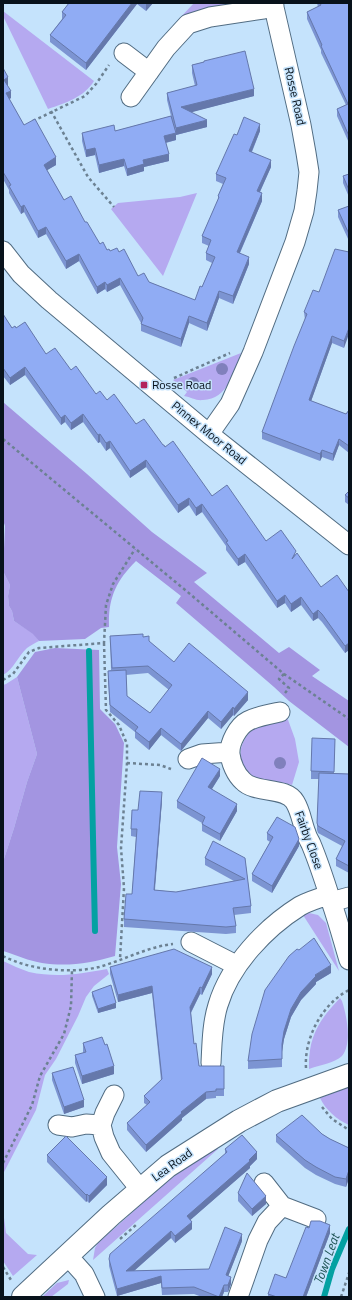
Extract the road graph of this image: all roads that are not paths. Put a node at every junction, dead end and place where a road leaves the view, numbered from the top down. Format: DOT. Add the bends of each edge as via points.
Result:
graph roads {
  1 [pos="273,4"];
  2 [pos="124,52"];
  3 [pos="149,72"];
  4 [pos="132,97"];
  5 [pos="3,251"];
  6 [pos="209,434"];
  7 [pos="349,545"];
  8 [pos="280,712"];
  9 [pos="230,752"];
  10 [pos="183,765"];
  11 [pos="336,898"];
  12 [pos="191,942"];
  13 [pos="349,960"];
  14 [pos="236,965"];
  15 [pos="211,1063"];
  16 [pos="349,1075"];
  17 [pos="114,1095"];
  18 [pos="58,1124"];
  19 [pos="101,1125"];
  20 [pos="264,1183"];
  21 [pos="140,1189"];
  22 [pos="282,1206"];
  23 [pos="316,1219"];
  24 [pos="67,1255"];
  25 [pos="23,1297"];
  26 [pos="95,1297"];
  27 [pos="238,1297"];
  1 -- 3 [label="street" via="263,9 210,17 188,24"];
  1 -- 6 [label="street, Rosse Road" via="301,125 309,172 308,191 295,242 253,352 230,404"];
  2 -- 3 [label="street"];
  3 -- 4 [label="street"];
  5 -- 6 [label="street, Pinnex Moor Road" via="21,274 49,300"];
  6 -- 7 [label="street, Pinnex Moor Road"];
  8 -- 9 [label="street" via="247,721 237,731"];
  9 -- 10 [label="street" via="202,754"];
  9 -- 11 [label="street, Fairby Close" via="243,782 252,787 283,793 294,800 306,834"];
  11 -- 13 [label="street, Fairby Close"];
  11 -- 14 [label="street" via="301,906 281,920"];
  12 -- 14 [label="street"];
  14 -- 15 [label="street" via="218,1005 214,1021"];
  16 -- 21 [label="street, Lea Road" via="277,1101 239,1121 168,1166"];
  17 -- 19 [label="street"];
  18 -- 19 [label="street" via="72,1127 86,1124"];
  19 -- 21 [label="street" via="111,1153"];
  20 -- 22 [label="street"];
  21 -- 24 [label="street, Lea Road"];
  22 -- 23 [label="street"];
  22 -- 27 [label="street" via="266,1222"];
  24 -- 25 [label="street, Lea Road"];
  24 -- 26 [label="street" via="84,1274"];
}
